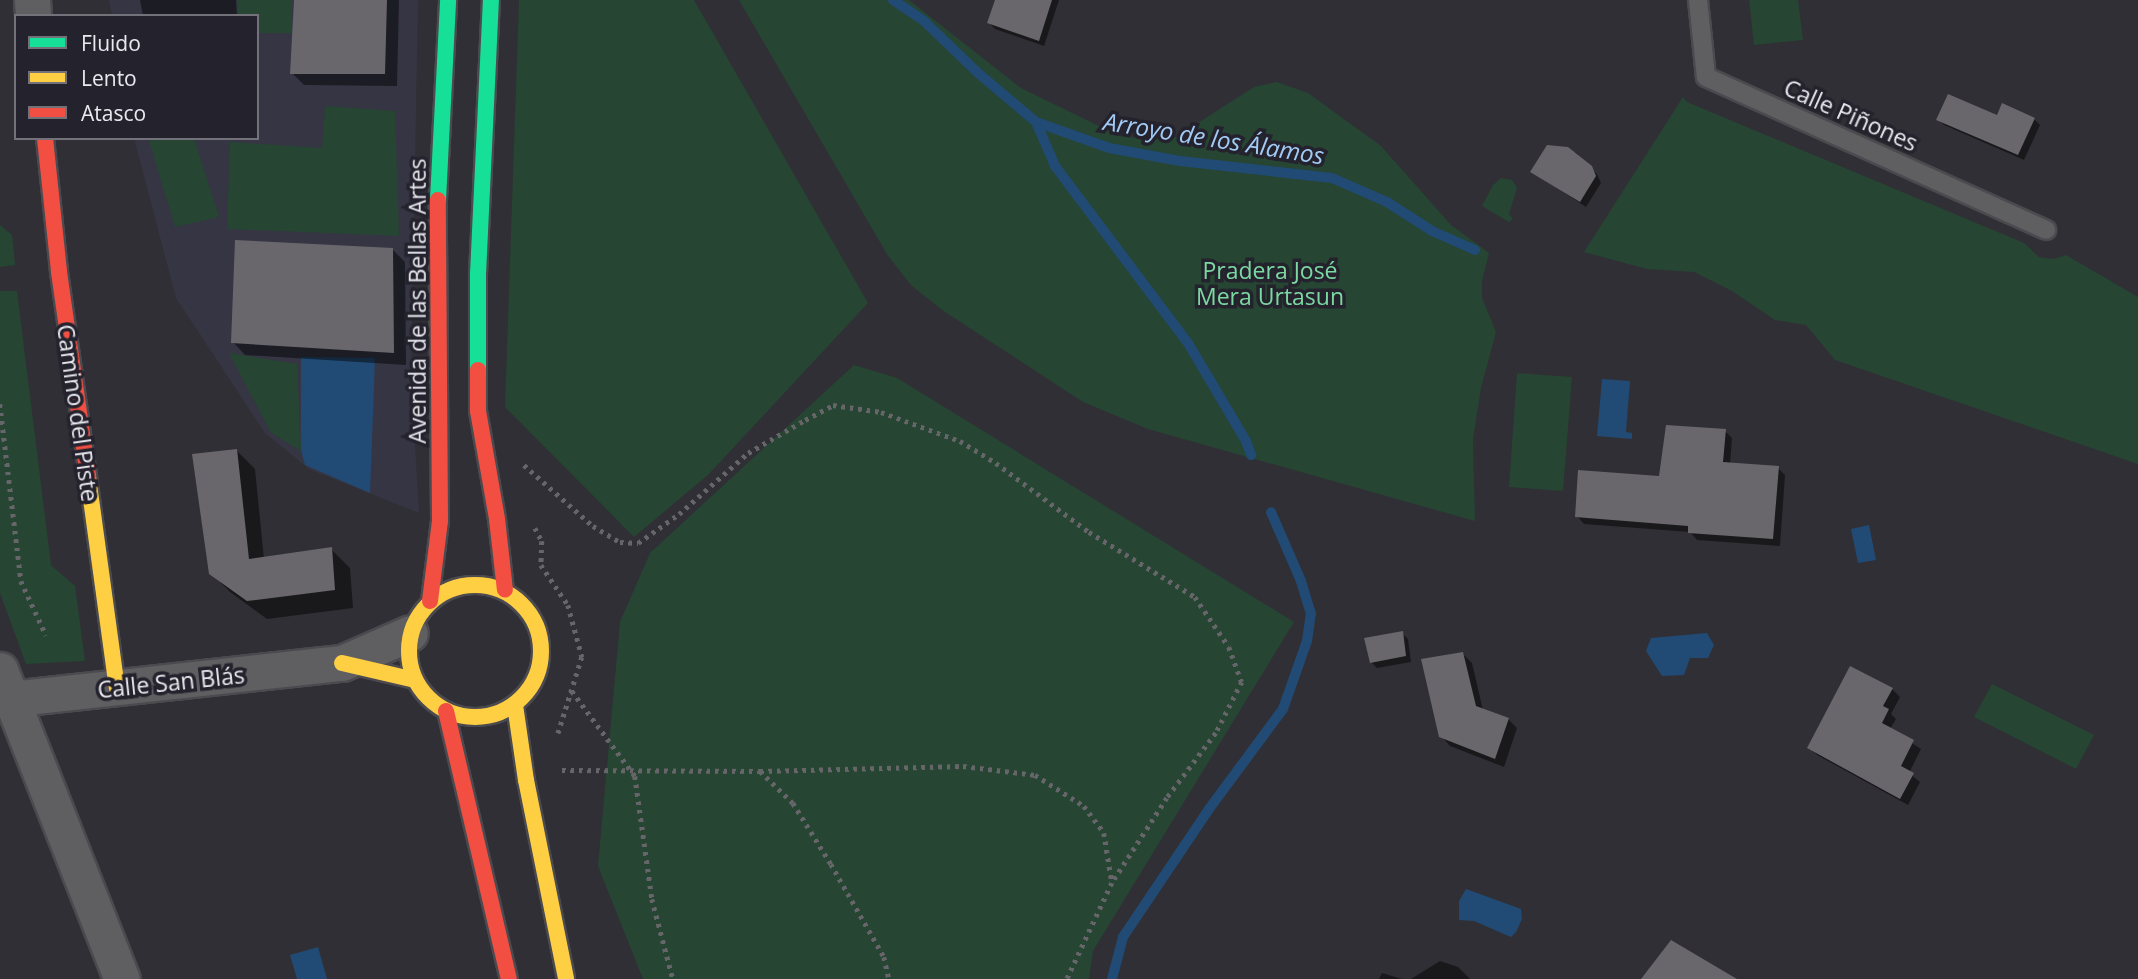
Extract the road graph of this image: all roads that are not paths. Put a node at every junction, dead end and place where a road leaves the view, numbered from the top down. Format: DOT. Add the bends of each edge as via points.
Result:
graph roads {
  1 [pos="449,0"];
  2 [pos="491,0"];
  3 [pos="1698,0"];
  4 [pos="45,140"];
  5 [pos="2046,230"];
  6 [pos="505,590"];
  7 [pos="430,601"];
  8 [pos="410,633"];
  9 [pos="342,663"];
  10 [pos="415,680"];
  11 [pos="117,688"];
  12 [pos="3,689"];
  13 [pos="514,705"];
  14 [pos="446,711"];
  15 [pos="122,979"];
  16 [pos="509,979"];
  17 [pos="566,979"];
  1 -- 7 [label="street, Avenida de las Bellas Artes" via="438,159 440,521"];
  2 -- 6 [label="street" via="478,274 478,411"];
  3 -- 5 [label="lane, Calle Piñones" via="1706,77"];
  4 -- 11 [label="street, Camino del Piste" via="58,272"];
  6 -- 7 [label="street" via="466,584"];
  6 -- 13 [label="street" via="531,613 543,645 537,679"];
  7 -- 8 [label="street"];
  8 -- 9 [label="street, Calle San Blás"];
  8 -- 10 [label="street" via="408,657"];
  9 -- 10 [label="street, Calle San Blás"];
  9 -- 11 [label="street, Calle San Blás"];
  10 -- 14 [label="street" via="428,698"];
  11 -- 12 [label="street, Calle San Blás"];
  12 -- 15 [label="street"];
  13 -- 14 [label="street" via="481,718"];
  13 -- 17 [label="street"];
  14 -- 16 [label="street"];
}
